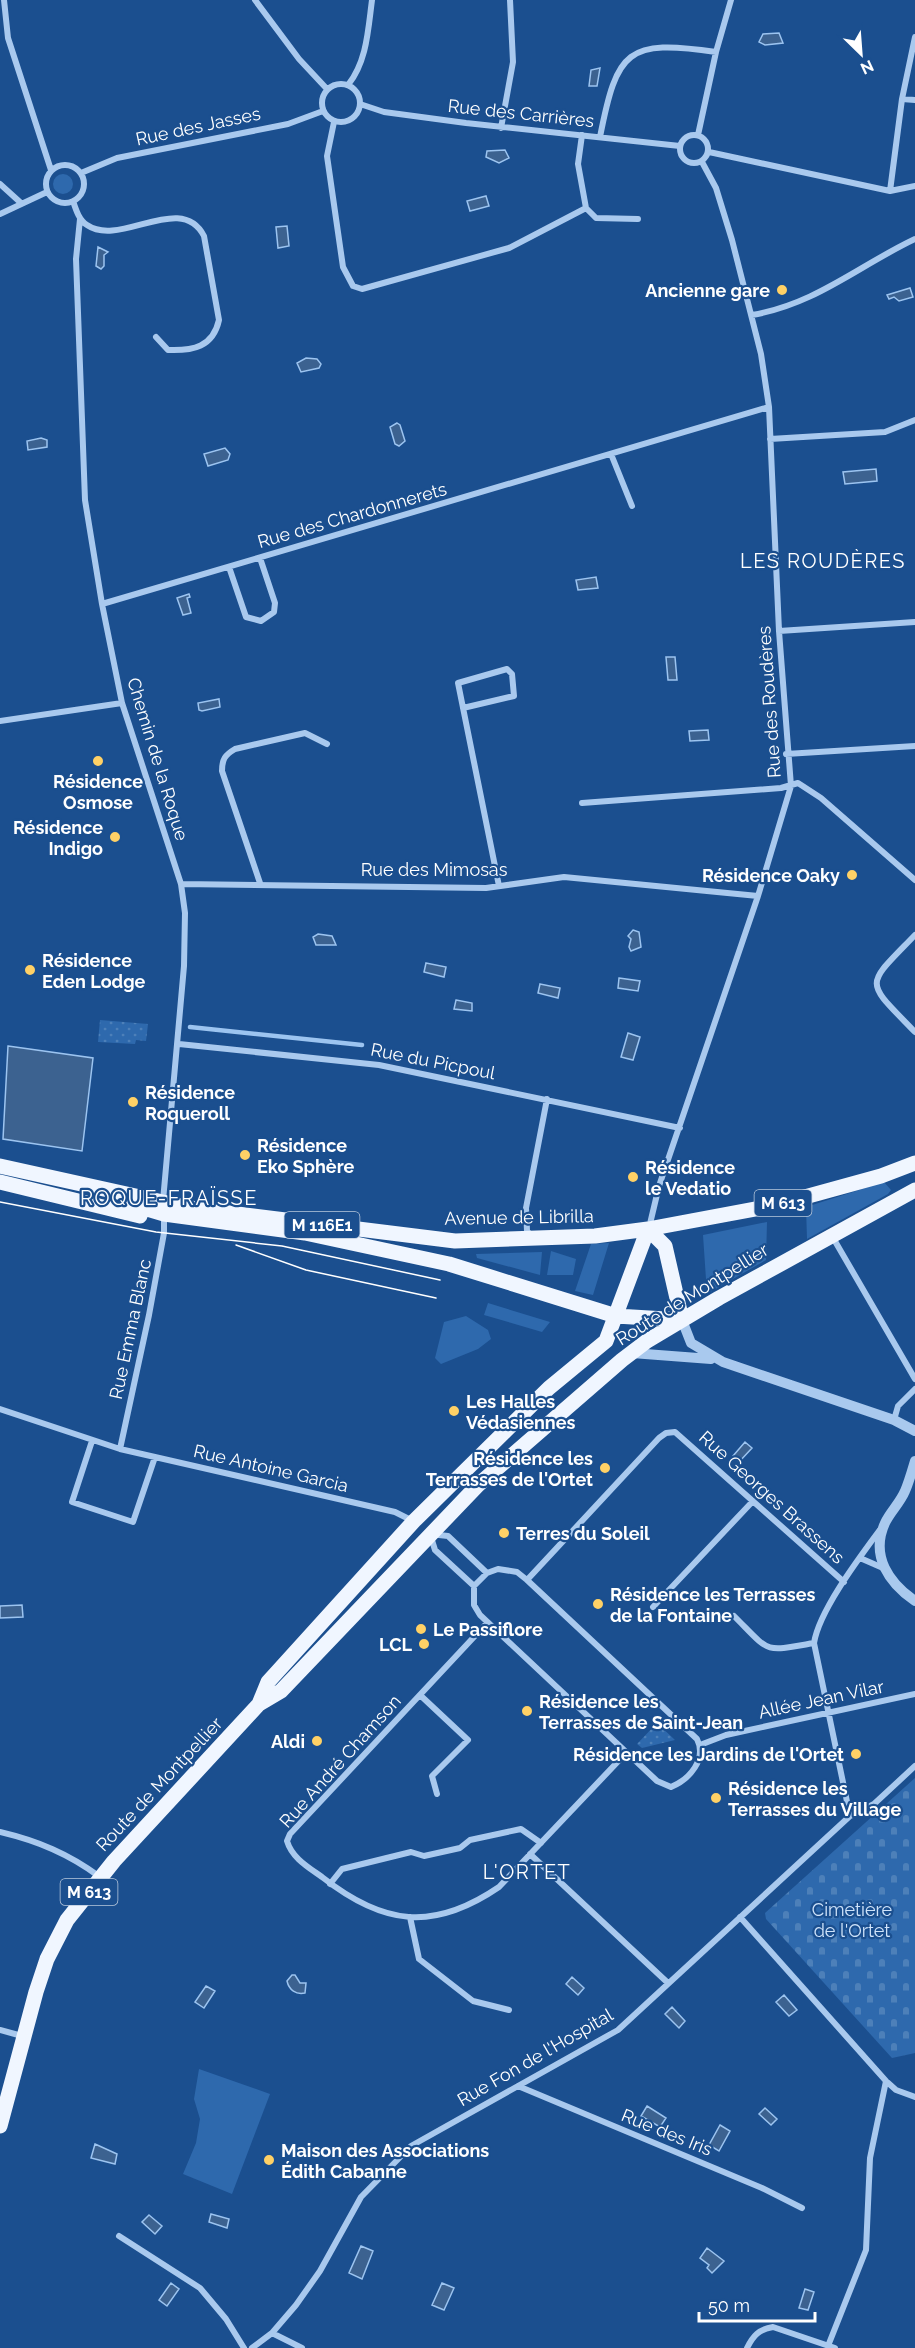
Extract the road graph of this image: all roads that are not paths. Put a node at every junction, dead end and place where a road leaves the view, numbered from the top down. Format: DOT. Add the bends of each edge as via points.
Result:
graph roads {
  1 [pos="4,0"];
  2 [pos="255,0"];
  3 [pos="372,0"];
  4 [pos="510,0"];
  5 [pos="731,0"];
  6 [pos="915,37"];
  7 [pos="716,52"];
  8 [pos="348,86"];
  9 [pos="327,89"];
  10 [pos="902,99"];
  11 [pos="915,100"];
  12 [pos="360,104"];
  13 [pos="323,111"];
  14 [pos="334,122"];
  15 [pos="501,128"];
  16 [pos="582,135"];
  17 [pos="698,135"];
  18 [pos="600,137"];
  19 [pos="680,146"];
  20 [pos="709,152"];
  21 [pos="702,162"];
  22 [pos="51,170"];
  23 [pos="81,173"];
  24 [pos="0,184"];
  25 [pos="915,186"];
  26 [pos="890,191"];
  27 [pos="47,192"];
  28 [pos="73,201"];
  29 [pos="21,203"];
  30 [pos="586,208"];
  31 [pos="0,214"];
  32 [pos="80,219"];
  33 [pos="638,219"];
  34 [pos="915,239"];
  35 [pos="752,315"];
  36 [pos="156,337"];
  37 [pos="769,407"];
  38 [pos="915,420"];
  39 [pos="771,439"];
  40 [pos="611,454"];
  41 [pos="632,506"];
  42 [pos="260,558"];
  43 [pos="229,567"];
  44 [pos="102,604"];
  45 [pos="915,622"];
  46 [pos="779,631"];
  47 [pos="122,703"];
  48 [pos="463,708"];
  49 [pos="0,721"];
  50 [pos="327,744"];
  51 [pos="915,746"];
  52 [pos="786,753"];
  53 [pos="791,786"];
  54 [pos="582,803"];
  55 [pos="915,880"];
  56 [pos="260,883"];
  57 [pos="181,884"];
  58 [pos="499,886"];
  59 [pos="758,896"];
  60 [pos="915,935"];
  61 [pos="915,1032"];
  62 [pos="179,1044"];
  63 [pos="547,1099"];
  64 [pos="680,1128"];
  65 [pos="915,1163"];
  66 [pos="0,1166"];
  67 [pos="0,1180"];
  68 [pos="915,1190"];
  69 [pos="164,1213"];
  70 [pos="648,1229"];
  71 [pos="831,1235"];
  72 [pos="536,1239"];
  73 [pos="616,1316"];
  74 [pos="682,1320"];
  75 [pos="633,1353"];
  76 [pos="723,1362"];
  77 [pos="915,1379"];
  78 [pos="915,1389"];
  79 [pos="0,1409"];
  80 [pos="894,1420"];
  81 [pos="915,1431"];
  82 [pos="92,1441"];
  83 [pos="120,1449"];
  84 [pos="155,1457"];
  85 [pos="915,1461"];
  86 [pos="753,1501"];
  87 [pos="414,1521"];
  88 [pos="885,1523"];
  89 [pos="430,1534"];
  90 [pos="860,1558"];
  91 [pos="883,1568"];
  92 [pos="487,1573"];
  93 [pos="527,1580"];
  94 [pos="844,1582"];
  95 [pos="474,1586"];
  96 [pos="915,1601"];
  97 [pos="653,1607"];
  98 [pos="734,1616"];
  99 [pos="487,1623"];
  100 [pos="814,1643"];
  101 [pos="915,1694"];
  102 [pos="420,1695"];
  103 [pos="259,1704"];
  104 [pos="828,1713"];
  105 [pos="700,1745"];
  106 [pos="626,1753"];
  107 [pos="915,1766"];
  108 [pos="437,1794"];
  109 [pos="850,1816"];
  110 [pos="0,1832"];
  111 [pos="541,1843"];
  112 [pos="530,1854"];
  113 [pos="100,1878"];
  114 [pos="330,1884"];
  115 [pos="410,1917"];
  116 [pos="740,1917"];
  117 [pos="668,1983"];
  118 [pos="509,2010"];
  119 [pos="0,2030"];
  120 [pos="23,2037"];
  121 [pos="886,2081"];
  122 [pos="518,2086"];
  123 [pos="915,2097"];
  124 [pos="0,2126"];
  125 [pos="802,2208"];
  126 [pos="119,2236"];
  127 [pos="272,2332"];
  128 [pos="832,2347"];
  129 [pos="244,2348"];
  130 [pos="252,2348"];
  131 [pos="302,2348"];
  132 [pos="747,2348"];
  1 -- 22 [label="street" via="8,38"];
  2 -- 9 [label="street"];
  3 -- 8 [label="street" via="365,52 358,73"];
  4 -- 15 [label="street" via="513,62"];
  5 -- 7 [label="street"];
  6 -- 10 [label="street"];
  7 -- 17 [label="street"];
  7 -- 18 [label="street" via="654,46 637,52 614,79"];
  8 -- 9 [label="street" via="337,84"];
  8 -- 12 [label="street" via="357,93"];
  9 -- 13 [label="street" via="321,100"];
  10 -- 11 [label="street"];
  10 -- 26 [label="street"];
  12 -- 14 [label="street" via="349,121"];
  12 -- 15 [label="street, Rue des Carrières" via="384,112"];
  13 -- 14 [label="street"];
  13 -- 23 [label="street, Rue des Jasses" via="288,124 117,158"];
  14 -- 30 [label="street" via="327,156 343,267 353,286 370,288 509,248"];
  15 -- 16 [label="street, Rue des Carrières"];
  16 -- 18 [label="street, Rue des Carrières"];
  16 -- 30 [label="street" via="578,164"];
  17 -- 19 [label="street" via="687,137"];
  17 -- 20 [label="street" via="707,141"];
  18 -- 19 [label="street, Rue des Carrières"];
  19 -- 21 [label="street" via="686,161"];
  20 -- 21 [label="street"];
  20 -- 26 [label="street"];
  21 -- 35 [label="street, Rue des Roudères" via="716,188"];
  22 -- 23 [label="street" via="65,164"];
  22 -- 27 [label="street" via="45,184"];
  23 -- 28 [label="street" via="84,189"];
  24 -- 29 [label="street"];
  25 -- 26 [label="street"];
  27 -- 28 [label="street" via="59,202"];
  27 -- 29 [label="street"];
  28 -- 32 [label="street"];
  29 -- 31 [label="street"];
  30 -- 33 [label="street" via="596,218"];
  32 -- 36 [label="street" via="98,230 176,218 194,221 200,227 219,320 216,332 208,342 184,351 168,350"];
  32 -- 44 [label="street, Chemin de la Roque" via="76,259 85,500"];
  34 -- 35 [label="street" via="828,290 777,311"];
  35 -- 37 [label="street, Rue des Roudères"];
  37 -- 39 [label="street, Rue des Roudères"];
  37 -- 40 [label="street, Rue des Chardonnerets"];
  38 -- 39 [label="street" via="885,432"];
  39 -- 46 [label="street, Rue des Roudères"];
  40 -- 41 [label="street"];
  40 -- 42 [label="street, Rue des Chardonnerets"];
  42 -- 43 [label="street, Rue des Chardonnerets"];
  42 -- 43 [label="street" via="275,603 274,612 261,621 246,617"];
  43 -- 44 [label="street, Rue des Chardonnerets"];
  44 -- 47 [label="street, Chemin de la Roque"];
  45 -- 46 [label="street"];
  46 -- 52 [label="street, Rue des Roudères"];
  47 -- 49 [label="street"];
  47 -- 57 [label="street, Chemin de la Roque"];
  48 -- 48 [label="street" via="514,696 512,674 507,669 458,683"];
  48 -- 58 [label="street"];
  50 -- 56 [label="street" via="305,733 235,749 222,762"];
  51 -- 52 [label="street"];
  52 -- 53 [label="street, Rue des Roudères"];
  53 -- 54 [label="street"];
  53 -- 55 [label="street" via="798,783 821,798"];
  53 -- 59 [label="street, Rue des Roudères"];
  56 -- 57 [label="street, Rue des Mimosas"];
  56 -- 58 [label="street, Rue des Mimosas"];
  57 -- 62 [label="street, Chemin de la Roque" via="185,913"];
  58 -- 59 [label="street, Rue des Mimosas" via="564,877"];
  59 -- 64 [label="street, Rue des Roudères"];
  60 -- 61 [label="street" via="878,974 875,984 878,993"];
  62 -- 63 [label="street, Rue du Picpoul" via="379,1065"];
  62 -- 69 [label="street, Chemin de la Roque"];
  63 -- 64 [label="street, Rue du Picpoul"];
  63 -- 72 [label="street" via="526,1208 527,1231"];
  64 -- 70 [label="street, Rue des Roudères"];
  65 -- 70 [label="main road, M 613" via="772,1206"];
  66 -- 69 [label="main road, Avenue de Librilla / M 116E1" via="117,1194"];
  67 -- 69 [label="main road, Avenue de Librilla / M 116E1" via="16,1178"];
  68 -- 71 [label="main road, Route de Montpellier / M 613"];
  69 -- 72 [label="main road, Avenue de Librilla / M 116E1" via="190,1208 455,1241"];
  69 -- 73 [label="main road, Avenue de Librilla / M 116E1" via="305,1233 449,1264"];
  69 -- 83 [label="street, Rue Emma Blanc" via="149,1315"];
  70 -- 72 [label="main road, Avenue de Librilla / M 116E1"];
  70 -- 73 [label="main road, M 613"];
  70 -- 74 [label="main road" via="665,1246"];
  71 -- 74 [label="main road, Route de Montpellier / M 613"];
  71 -- 77 [label="street"];
  73 -- 74 [label="main road, M 116E1"];
  73 -- 87 [label="main road, Route de Montpellier / M 613" via="606,1341 549,1388"];
  74 -- 75 [label="main road, Route de Montpellier / M 613"];
  74 -- 76 [label="street" via="691,1343"];
  75 -- 76 [label="street"];
  75 -- 89 [label="main road, Route de Montpellier / M 613" via="521,1445"];
  76 -- 80 [label="street"];
  78 -- 80 [label="street" via="898,1406"];
  79 -- 82 [label="street, Rue Antoine Garcia"];
  80 -- 81 [label="street"];
  82 -- 83 [label="street, Rue Antoine Garcia"];
  82 -- 84 [label="street" via="72,1502 133,1522"];
  83 -- 84 [label="street, Rue Antoine Garcia"];
  84 -- 87 [label="street, Rue Antoine Garcia" via="395,1512"];
  85 -- 88 [label="street" via="906,1490"];
  86 -- 93 [label="street, Rue Georges Brassens" via="682,1436 666,1433"];
  86 -- 94 [label="street, Rue Georges Brassens"];
  86 -- 97 [label="street"];
  87 -- 89 [label="main road"];
  87 -- 103 [label="main road, Route de Montpellier / M 613" via="268,1682"];
  88 -- 90 [label="street"];
  88 -- 91 [label="street"];
  89 -- 92 [label="street" via="448,1536"];
  89 -- 95 [label="street" via="435,1550"];
  89 -- 103 [label="main road, Route de Montpellier / M 613" via="280,1691"];
  90 -- 91 [label="street"];
  90 -- 94 [label="street"];
  91 -- 96 [label="street" via="895,1587"];
  92 -- 93 [label="street" via="509,1569"];
  92 -- 95 [label="street"];
  93 -- 105 [label="street"];
  94 -- 100 [label="street" via="820,1623"];
  95 -- 99 [label="street" via="474,1605"];
  98 -- 100 [label="street" via="766,1648"];
  99 -- 102 [label="street, Rue André Chamson"];
  99 -- 106 [label="street"];
  100 -- 104 [label="street"];
  101 -- 104 [label="street, Allée Jean Vilar"];
  102 -- 108 [label="street" via="468,1740 432,1776"];
  102 -- 114 [label="street, Rue André Chamson" via="290,1834 287,1841 294,1856"];
  103 -- 113 [label="main road, Route de Montpellier / M 613"];
  104 -- 105 [label="street, Allée Jean Vilar" via="726,1735"];
  104 -- 109 [label="street"];
  105 -- 106 [label="street" via="700,1761 679,1784 671,1787 657,1781"];
  106 -- 111 [label="street, Rue André Chamson"];
  107 -- 109 [label="street, Rue Fon de l'Hospital" via="874,1804"];
  109 -- 116 [label="street, Rue Fon de l'Hospital"];
  110 -- 113 [label="street" via="67,1854"];
  111 -- 112 [label="street, Rue André Chamson"];
  111 -- 114 [label="street" via="521,1828 471,1840 460,1848 424,1856 411,1852 342,1869"];
  112 -- 115 [label="street, Rue André Chamson" via="499,1887 477,1902 433,1916"];
  112 -- 117 [label="street"];
  113 -- 120 [label="main road, Route de Montpellier / M 613" via="67,1920 47,1959"];
  114 -- 115 [label="street, Rue André Chamson" via="372,1910"];
  115 -- 118 [label="street" via="418,1959 473,2001"];
  116 -- 117 [label="street, Rue Fon de l'Hospital"];
  116 -- 121 [label="street"];
  117 -- 122 [label="street, Rue Fon de l'Hospital" via="618,2030"];
  119 -- 120 [label="street"];
  120 -- 124 [label="main road, Route de Montpellier / M 613"];
  121 -- 123 [label="street" via="896,2090"];
  121 -- 128 [label="street" via="870,2158 866,2250"];
  122 -- 125 [label="street, Rue des Iris"];
  122 -- 127 [label="street, Rue Fon de l'Hospital" via="411,2146 383,2173 361,2197 320,2271"];
  126 -- 129 [label="street" via="200,2288"];
  127 -- 130 [label="street, Rue Fon de l'Hospital"];
  127 -- 131 [label="street"];
  128 -- 132 [label="street" via="773,2327 753,2337"];
}
